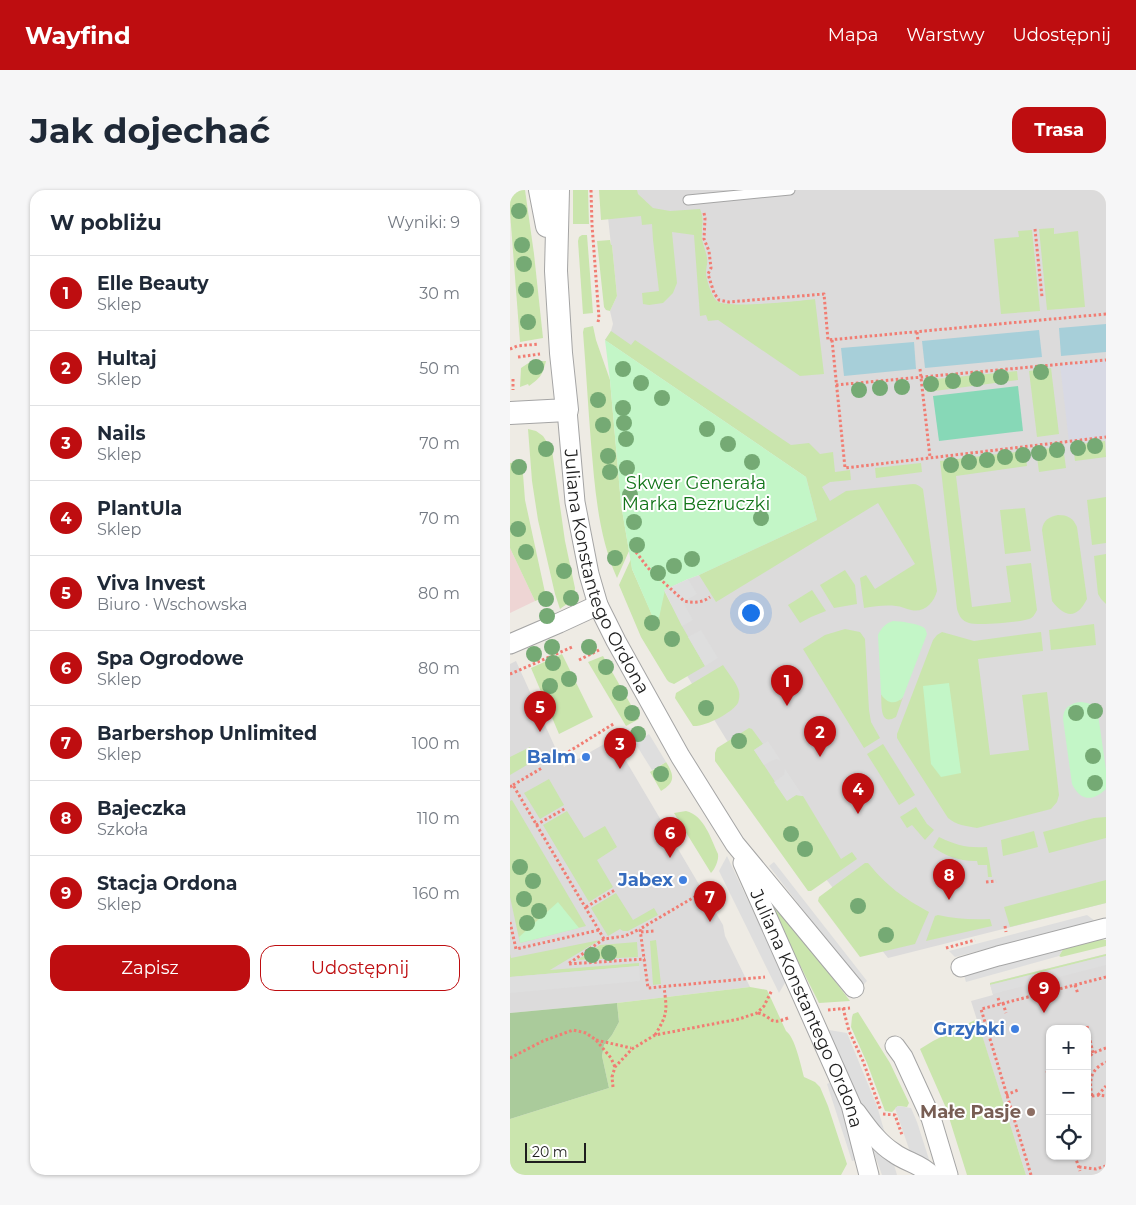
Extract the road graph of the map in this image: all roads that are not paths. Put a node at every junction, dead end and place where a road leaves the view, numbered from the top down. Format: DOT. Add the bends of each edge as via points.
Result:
graph roads {
  1 [pos="540,190"];
  2 [pos="558,190"];
  3 [pos="790,190"];
  4 [pos="688,200"];
  5 [pos="556,271"];
  6 [pos="567,410"];
  7 [pos="510,413"];
  8 [pos="598,604"];
  9 [pos="510,644"];
  10 [pos="735,844"];
  11 [pos="1106,928"];
  12 [pos="961,967"];
  13 [pos="854,988"];
  14 [pos="896,1046"];
  15 [pos="851,1105"];
  16 [pos="869,1175"];
  17 [pos="931,1175"];
  18 [pos="948,1175"];
  1 -- 5 [label="street, Juliana Konstantego Ordona"];
  2 -- 5 [label="street, Juliana Konstantego Ordona"];
  3 -- 4 [label="lane"];
  5 -- 6 [label="street, Juliana Konstantego Ordona"];
  6 -- 7 [label="street"];
  6 -- 8 [label="street, Juliana Konstantego Ordona" via="575,502"];
  8 -- 9 [label="street"];
  8 -- 10 [label="street, Juliana Konstantego Ordona" via="680,756"];
  10 -- 13 [label="street, Juliana Konstantego Ordona"];
  10 -- 15 [label="street, Juliana Konstantego Ordona"];
  11 -- 12 [label="street"];
  14 -- 18 [label="street" via="931,1118"];
  15 -- 16 [label="street, Juliana Konstantego Ordona"];
  15 -- 17 [label="street" via="873,1135 894,1154"];
}
